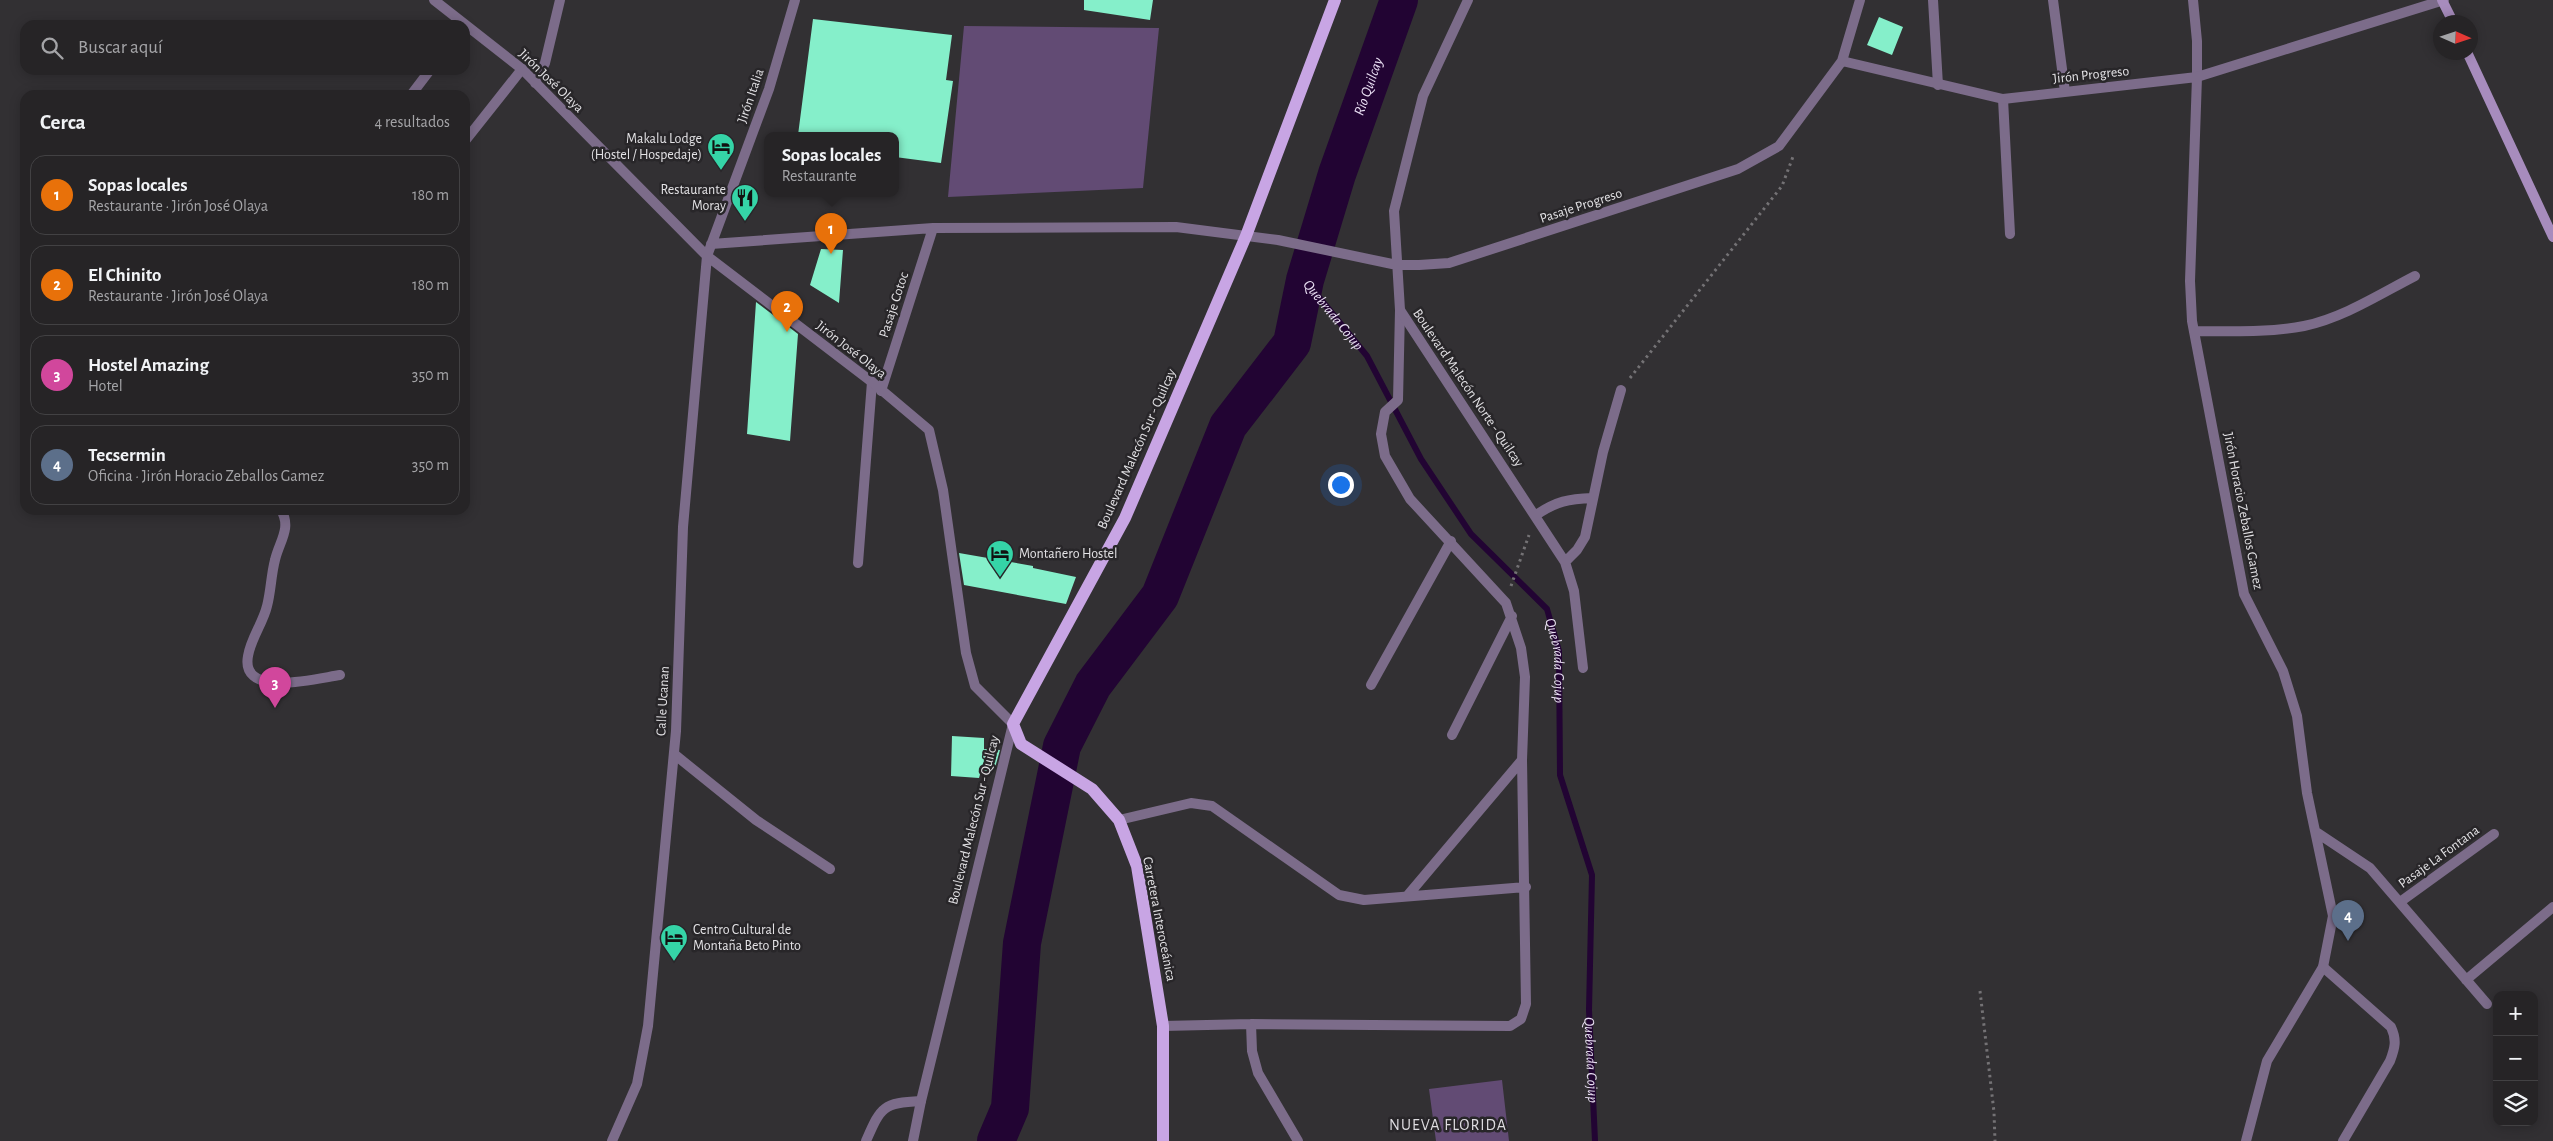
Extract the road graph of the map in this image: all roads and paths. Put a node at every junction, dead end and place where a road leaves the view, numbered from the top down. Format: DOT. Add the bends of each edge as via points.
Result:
graph roads {
  1 [pos="434,0"];
  2 [pos="560,0"];
  3 [pos="795,0"];
  4 [pos="1336,0"];
  5 [pos="1468,0"];
  6 [pos="1860,0"];
  7 [pos="1933,0"];
  8 [pos="2053,0"];
  9 [pos="2193,0"];
  10 [pos="2443,0"];
  11 [pos="2449,15"];
  12 [pos="457,20"];
  13 [pos="470,30"];
  14 [pos="2470,60"];
  15 [pos="1842,61"];
  16 [pos="522,69"];
  17 [pos="426,75"];
  18 [pos="2197,77"];
  19 [pos="535,82"];
  20 [pos="1938,85"];
  21 [pos="415,90"];
  22 [pos="2066,92"];
  23 [pos="2004,99"];
  24 [pos="470,135"];
  25 [pos="1795,151"];
  26 [pos="933,228"];
  27 [pos="2010,234"];
  28 [pos="1246,236"];
  29 [pos="2553,237"];
  30 [pos="711,244"];
  31 [pos="707,256"];
  32 [pos="1397,265"];
  33 [pos="2415,276"];
  34 [pos="1400,310"];
  35 [pos="2194,331"];
  36 [pos="872,382"];
  37 [pos="1621,390"];
  38 [pos="881,391"];
  39 [pos="1593,498"];
  40 [pos="285,515"];
  41 [pos="1536,515"];
  42 [pos="1450,541"];
  43 [pos="1522,556"];
  44 [pos="1565,562"];
  45 [pos="858,564"];
  46 [pos="1512,583"];
  47 [pos="1512,616"];
  48 [pos="1583,668"];
  49 [pos="340,675"];
  50 [pos="1371,685"];
  51 [pos="1014,724"];
  52 [pos="1452,735"];
  53 [pos="674,754"];
  54 [pos="1522,760"];
  55 [pos="1119,820"];
  56 [pos="2316,832"];
  57 [pos="2494,834"];
  58 [pos="830,869"];
  59 [pos="1526,887"];
  60 [pos="1408,895"];
  61 [pos="2400,902"];
  62 [pos="2553,907"];
  63 [pos="2323,967"];
  64 [pos="2466,980"];
  65 [pos="1980,991"];
  66 [pos="2487,1004"];
  67 [pos="1251,1024"];
  68 [pos="1163,1026"];
  69 [pos="921,1101"];
  70 [pos="612,1141"];
  71 [pos="866,1141"];
  72 [pos="913,1141"];
  73 [pos="1164,1141"];
  74 [pos="1298,1141"];
  75 [pos="1995,1141"];
  76 [pos="2246,1141"];
  77 [pos="2343,1141"];
  1 -- 12 [label="street, Jirón José Olaya"];
  2 -- 19 [label="street" via="545,63"];
  3 -- 30 [label="street, Jirón Italia" via="769,89"];
  4 -- 28 [label="main road, Boulevard Malecón Sur - Quilcay"];
  5 -- 32 [label="street, Boulevard Malecón Norte - Quilcay" via="1423,96 1394,211"];
  6 -- 15 [label="street"];
  7 -- 20 [label="street"];
  8 -- 22 [label="street"];
  9 -- 18 [label="street, Jirón Horacio Zeballos Gamez"];
  10 -- 11 [label="main road"];
  10 -- 18 [label="street, Jirón Progreso"];
  13 -- 16 [label="street, Jirón José Olaya"];
  14 -- 29 [label="main road"];
  15 -- 20 [label="street, Jirón Progreso"];
  15 -- 32 [label="street, Pasaje Progreso" via="1779,146 1738,169 1449,263"];
  16 -- 19 [label="street, Jirón José Olaya"];
  16 -- 24 [label="street"];
  17 -- 21 [label="street"];
  18 -- 22 [label="street, Jirón Progreso"];
  18 -- 35 [label="street, Jirón Horacio Zeballos Gamez" via="2190,280"];
  19 -- 31 [label="street, Jirón José Olaya"];
  20 -- 23 [label="street, Jirón Progreso"];
  22 -- 23 [label="street, Jirón Progreso"];
  23 -- 27 [label="street"];
  25 -- 37 [label="path" via="1782,186"];
  26 -- 28 [label="street" via="1176,227"];
  26 -- 30 [label="street"];
  26 -- 38 [label="street, Pasaje Cotoc"];
  28 -- 32 [label="street, Pasaje Progreso"];
  28 -- 51 [label="main road, Boulevard Malecón Sur - Quilcay" via="1124,518"];
  30 -- 31 [label="street, Jirón Italia"];
  31 -- 36 [label="street, Jirón José Olaya"];
  31 -- 53 [label="street, Calle Ucanan" via="683,527"];
  32 -- 34 [label="street, Boulevard Malecón Norte - Quilcay"];
  33 -- 35 [label="street" via="2334,316 2305,326"];
  34 -- 41 [label="street, Boulevard Malecón Norte - Quilcay"];
  34 -- 42 [label="street" via="1398,400 1384,412 1381,434 1385,456 1410,499"];
  35 -- 56 [label="street, Jirón Horacio Zeballos Gamez" via="2244,594 2283,671 2297,716"];
  36 -- 38 [label="street, Jirón José Olaya"];
  36 -- 45 [label="street"];
  37 -- 39 [label="street"];
  38 -- 51 [label="street, Jirón José Olaya" via="929,430 943,490 966,654 976,686"];
  39 -- 41 [label="street" via="1552,504"];
  39 -- 44 [label="street" via="1585,537 1578,550"];
  40 -- 49 [label="street" via="286,531 275,560 267,607 247,658 249,670 259,681 276,683"];
  41 -- 44 [label="street, Boulevard Malecón Norte - Quilcay"];
  42 -- 47 [label="street" via="1506,603"];
  42 -- 50 [label="street"];
  43 -- 46 [label="path"];
  44 -- 48 [label="street, Boulevard Malecón Norte - Quilcay" via="1574,591"];
  47 -- 52 [label="street"];
  47 -- 54 [label="street" via="1522,648 1525,677"];
  51 -- 55 [label="main road, Carretera Interoceánica" via="1021,744 1092,789"];
  51 -- 69 [label="street, Boulevard Malecón Sur - Quilcay"];
  53 -- 58 [label="street" via="756,820"];
  53 -- 70 [label="street, Calle Ucanan" via="648,1026 637,1084"];
  54 -- 59 [label="street"];
  54 -- 60 [label="street"];
  55 -- 60 [label="street" via="1191,804 1212,806 1339,895 1364,900"];
  55 -- 68 [label="main road, Carretera Interoceánica" via="1136,866"];
  56 -- 61 [label="street" via="2370,868"];
  56 -- 63 [label="street, Jirón Horacio Zeballos Gamez" via="2333,916"];
  57 -- 61 [label="street, Pasaje La Fontana"];
  59 -- 60 [label="street"];
  59 -- 67 [label="street" via="1526,1004 1521,1019 1510,1026"];
  61 -- 64 [label="street"];
  62 -- 64 [label="street"];
  63 -- 76 [label="street, Jirón Horacio Zeballos Gamez" via="2267,1061"];
  63 -- 77 [label="street" via="2391,1027 2395,1035 2396,1048 2390,1061"];
  64 -- 66 [label="street"];
  65 -- 75 [label="path"];
  67 -- 68 [label="street"];
  67 -- 74 [label="street" via="1252,1051 1258,1073"];
  68 -- 73 [label="main road, Carretera Interoceánica"];
  69 -- 71 [label="street" via="896,1102 879,1112"];
  69 -- 72 [label="street, Boulevard Malecón Sur - Quilcay"];
}
